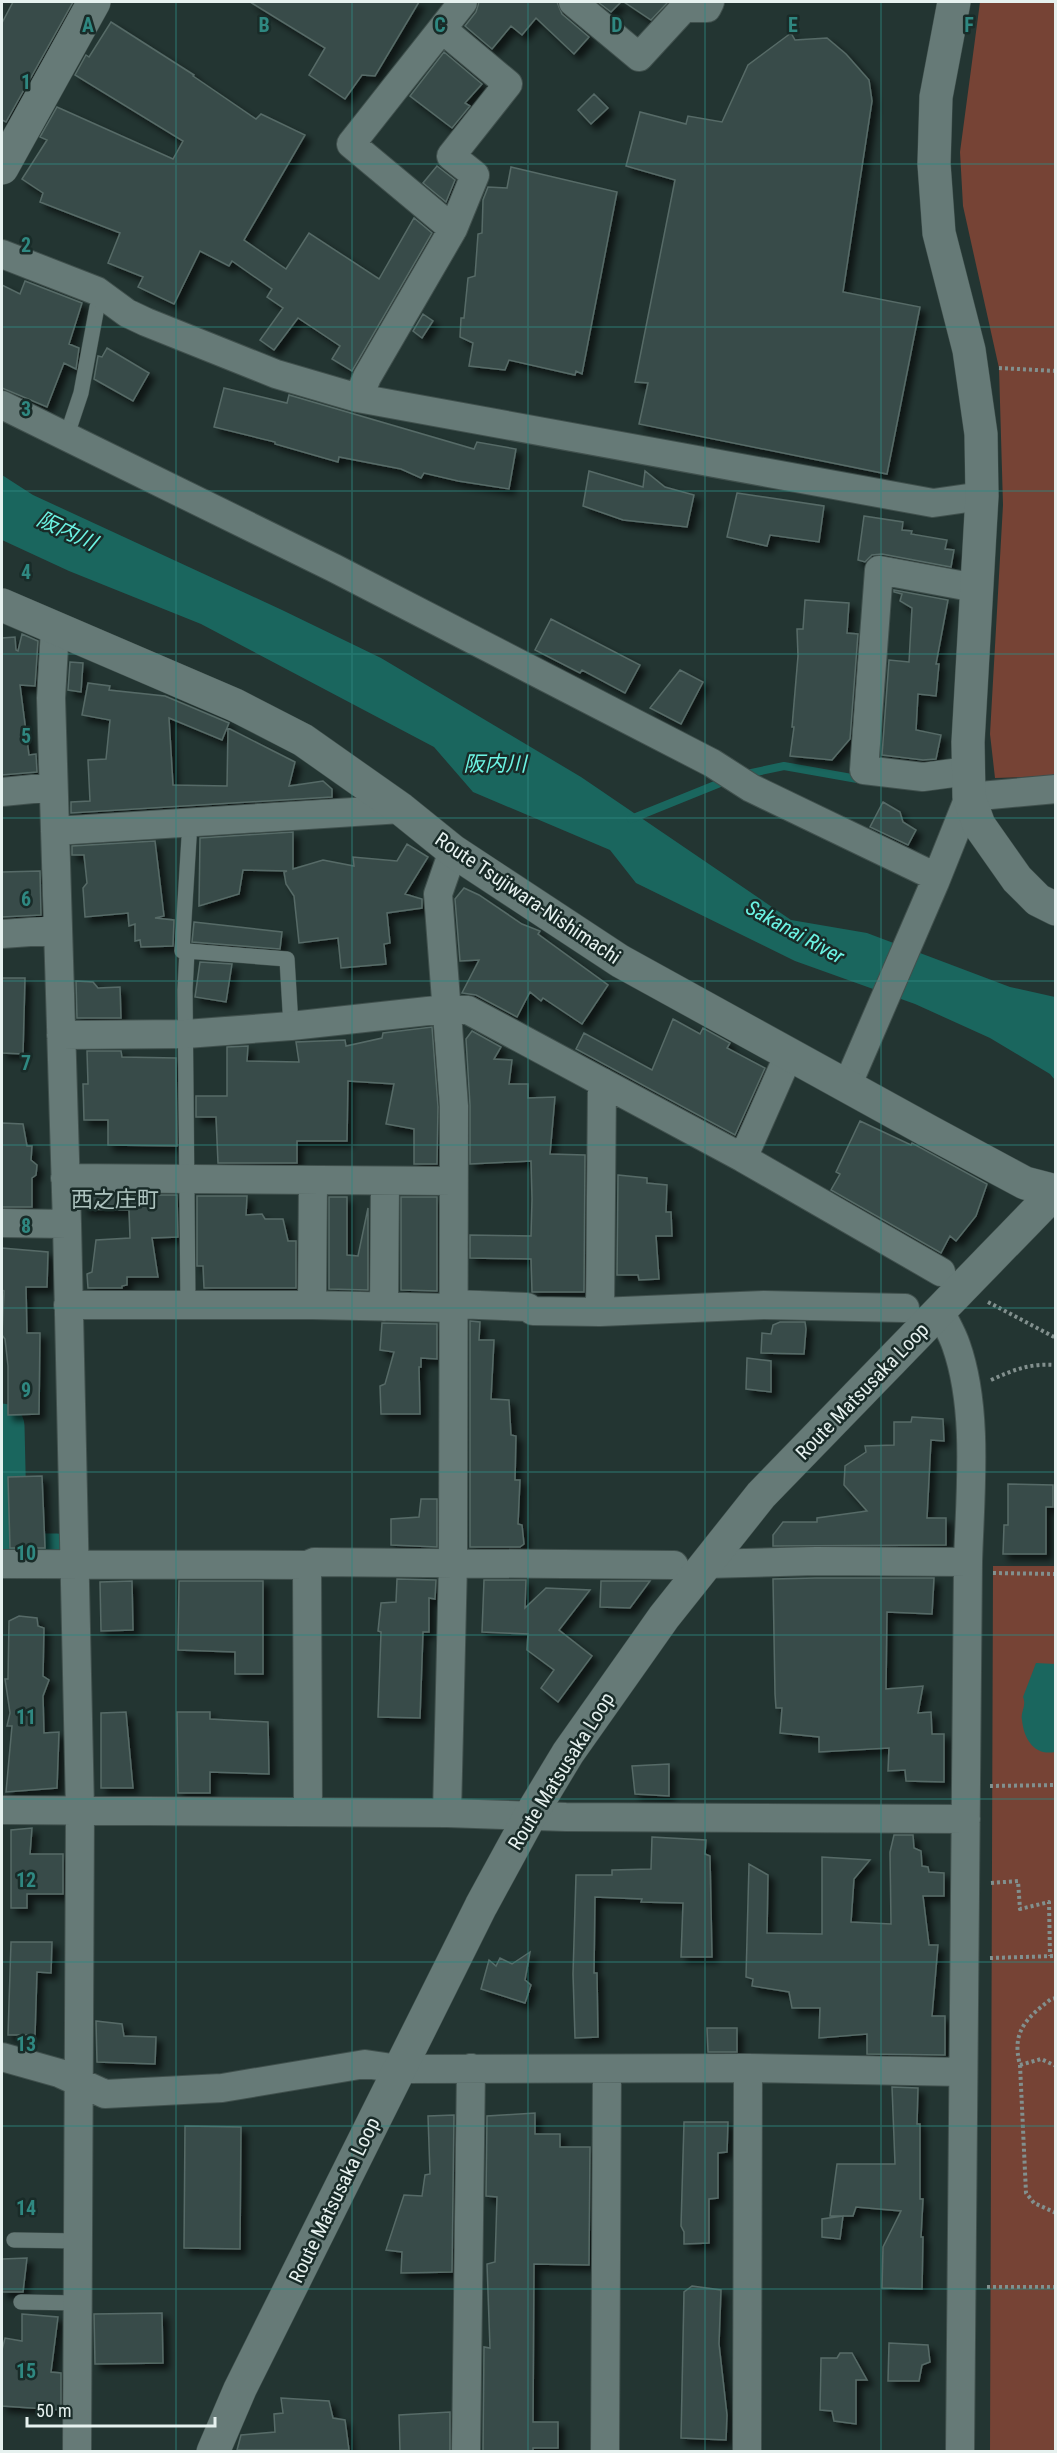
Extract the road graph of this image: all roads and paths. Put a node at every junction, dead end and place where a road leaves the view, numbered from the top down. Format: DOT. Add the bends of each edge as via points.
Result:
graph roads {
  1 [pos="94,2"];
  2 [pos="463,2"];
  3 [pos="573,2"];
  4 [pos="710,2"];
  5 [pos="954,2"];
  6 [pos="442,28"];
  7 [pos="2,168"];
  8 [pos="453,229"];
  9 [pos="2,254"];
  10 [pos="104,298"];
  11 [pos="994,367"];
  12 [pos="1056,371"];
  13 [pos="358,398"];
  14 [pos="2,405"];
  15 [pos="66,438"];
  16 [pos="982,496"];
  17 [pos="976,588"];
  18 [pos="2,605"];
  19 [pos="56,629"];
  20 [pos="969,784"];
  21 [pos="53,787"];
  22 [pos="1056,789"];
  23 [pos="2,792"];
  24 [pos="401,809"];
  25 [pos="190,822"];
  26 [pos="55,831"];
  27 [pos="453,851"];
  28 [pos="935,879"];
  29 [pos="1056,909"];
  30 [pos="58,930"];
  31 [pos="2,934"];
  32 [pos="188,951"];
  33 [pos="446,1009"];
  34 [pos="291,1026"];
  35 [pos="186,1034"];
  36 [pos="61,1035"];
  37 [pos="789,1054"];
  38 [pos="850,1077"];
  39 [pos="602,1082"];
  40 [pos="743,1158"];
  41 [pos="65,1178"];
  42 [pos="187,1179"];
  43 [pos="313,1180"];
  44 [pos="453,1181"];
  45 [pos="385,1182"];
  46 [pos="1056,1191"];
  47 [pos="2,1223"];
  48 [pos="67,1224"];
  49 [pos="941,1272"];
  50 [pos="984,1300"];
  51 [pos="68,1305"];
  52 [pos="312,1305"];
  53 [pos="188,1306"];
  54 [pos="454,1306"];
  55 [pos="384,1307"];
  56 [pos="905,1308"];
  57 [pos="940,1311"];
  58 [pos="600,1312"];
  59 [pos="1056,1338"];
  60 [pos="1056,1365"];
  61 [pos="987,1382"];
  62 [pos="453,1562"];
  63 [pos="2,1564"];
  64 [pos="75,1565"];
  65 [pos="307,1565"];
  66 [pos="690,1565"];
  67 [pos="977,1567"];
  68 [pos="1056,1574"];
  69 [pos="1056,1785"];
  70 [pos="986,1786"];
  71 [pos="80,1809"];
  72 [pos="2,1810"];
  73 [pos="308,1812"];
  74 [pos="447,1813"];
  75 [pos="530,1816"];
  76 [pos="966,1819"];
  77 [pos="983,1883"];
  78 [pos="1053,1956"];
  79 [pos="983,1958"];
  80 [pos="1056,1998"];
  81 [pos="2,2057"];
  82 [pos="1020,2065"];
  83 [pos="1056,2066"];
  84 [pos="471,2068"];
  85 [pos="748,2068"];
  86 [pos="399,2069"];
  87 [pos="607,2069"];
  88 [pos="963,2072"];
  89 [pos="79,2084"];
  90 [pos="1056,2213"];
  91 [pos="14,2240"];
  92 [pos="79,2241"];
  93 [pos="982,2287"];
  94 [pos="1056,2287"];
  95 [pos="21,2302"];
  96 [pos="79,2303"];
  97 [pos="77,2451"];
  98 [pos="213,2451"];
  99 [pos="466,2451"];
  100 [pos="606,2451"];
  101 [pos="747,2451"];
  102 [pos="960,2451"];
  1 -- 7 [label="main road"];
  2 -- 6 [label="street"];
  3 -- 4 [label="street" via="639,57 684,8 707,8"];
  5 -- 16 [label="main road" via="936,97 934,164 939,233 969,350 981,434"];
  6 -- 8 [label="street" via="508,84 451,156 475,175"];
  6 -- 8 [label="street" via="351,144"];
  8 -- 13 [label="street"];
  9 -- 10 [label="street" via="97,291"];
  10 -- 13 [label="street" via="146,322 276,374"];
  10 -- 15 [label="lane" via="97,307 81,393"];
  11 -- 12 [label="path"];
  13 -- 16 [label="street" via="933,503"];
  14 -- 15 [label="street"];
  15 -- 28 [label="street" via="313,558 718,767 751,788"];
  16 -- 17 [label="main road"];
  17 -- 20 [label="main road"];
  17 -- 20 [label="street" via="879,570 864,770"];
  18 -- 19 [label="main road, Route Tsujiwara-Nishimachi"];
  19 -- 21 [label="street" via="51,698"];
  19 -- 24 [label="main road, Route Tsujiwara-Nishimachi" via="236,705 303,740"];
  20 -- 22 [label="street"];
  20 -- 28 [label="street"];
  20 -- 29 [label="main road" via="979,825 1017,879 1038,900"];
  21 -- 23 [label="street"];
  21 -- 26 [label="street"];
  24 -- 25 [label="street"];
  24 -- 27 [label="main road, Route Tsujiwara-Nishimachi"];
  25 -- 26 [label="street"];
  25 -- 32 [label="lane" via="182,951"];
  26 -- 30 [label="street"];
  27 -- 33 [label="street" via="438,894"];
  27 -- 37 [label="main road, Route Tsujiwara-Nishimachi" via="620,961"];
  28 -- 38 [label="street"];
  30 -- 31 [label="street"];
  30 -- 36 [label="street"];
  32 -- 34 [label="lane" via="287,959"];
  32 -- 35 [label="lane"];
  33 -- 34 [label="street"];
  33 -- 39 [label="street" via="468,1010"];
  33 -- 44 [label="street" via="454,1106"];
  34 -- 35 [label="street"];
  35 -- 36 [label="street"];
  35 -- 42 [label="lane"];
  36 -- 41 [label="street"];
  37 -- 38 [label="main road, Route Tsujiwara-Nishimachi"];
  37 -- 40 [label="street"];
  38 -- 46 [label="main road, Route Tsujiwara-Nishimachi" via="1025,1182"];
  39 -- 40 [label="street"];
  39 -- 58 [label="street"];
  40 -- 49 [label="street"];
  41 -- 42 [label="street"];
  41 -- 48 [label="street"];
  42 -- 43 [label="street"];
  42 -- 53 [label="lane"];
  43 -- 45 [label="street"];
  43 -- 52 [label="street"];
  44 -- 45 [label="street"];
  44 -- 54 [label="street"];
  45 -- 55 [label="street"];
  46 -- 57 [label="main road, Route Matsusaka Loop"];
  47 -- 48 [label="street"];
  48 -- 51 [label="street"];
  50 -- 59 [label="path"];
  51 -- 53 [label="street"];
  51 -- 64 [label="street"];
  52 -- 53 [label="street"];
  52 -- 55 [label="street"];
  54 -- 55 [label="street"];
  54 -- 58 [label="street"];
  54 -- 62 [label="street"];
  56 -- 58 [label="street" via="764,1305"];
  57 -- 66 [label="main road, Route Matsusaka Loop"];
  57 -- 67 [label="street" via="956,1344 964,1375 972,1439"];
  60 -- 61 [label="path" via="1014,1369"];
  62 -- 65 [label="street"];
  62 -- 66 [label="street"];
  62 -- 74 [label="street"];
  63 -- 64 [label="street"];
  64 -- 65 [label="street"];
  64 -- 71 [label="street"];
  65 -- 73 [label="street"];
  66 -- 67 [label="street" via="816,1561"];
  66 -- 75 [label="main road, Route Matsusaka Loop" via="633,1661"];
  67 -- 68 [label="path"];
  67 -- 76 [label="street"];
  69 -- 70 [label="path"];
  71 -- 72 [label="street"];
  71 -- 73 [label="street"];
  71 -- 89 [label="street"];
  73 -- 74 [label="street"];
  74 -- 75 [label="street"];
  75 -- 76 [label="street"];
  75 -- 86 [label="main road, Route Matsusaka Loop"];
  76 -- 88 [label="street"];
  77 -- 78 [label="path" via="1018,1881 1020,1909 1049,1902"];
  78 -- 79 [label="path"];
  80 -- 82 [label="path" via="1025,2020 1016,2050"];
  81 -- 89 [label="street" via="59,2073"];
  82 -- 83 [label="path" via="1041,2059"];
  82 -- 90 [label="path" via="1026,2193 1034,2204"];
  84 -- 86 [label="street"];
  84 -- 87 [label="street"];
  84 -- 99 [label="street"];
  85 -- 87 [label="street"];
  85 -- 88 [label="street"];
  85 -- 101 [label="street"];
  86 -- 89 [label="street" via="365,2064 222,2088 105,2094"];
  86 -- 98 [label="main road, Route Matsusaka Loop"];
  87 -- 100 [label="street"];
  88 -- 102 [label="street"];
  89 -- 92 [label="street"];
  91 -- 92 [label="lane"];
  92 -- 96 [label="street"];
  93 -- 94 [label="path"];
  95 -- 96 [label="lane"];
  96 -- 97 [label="street"];
}
